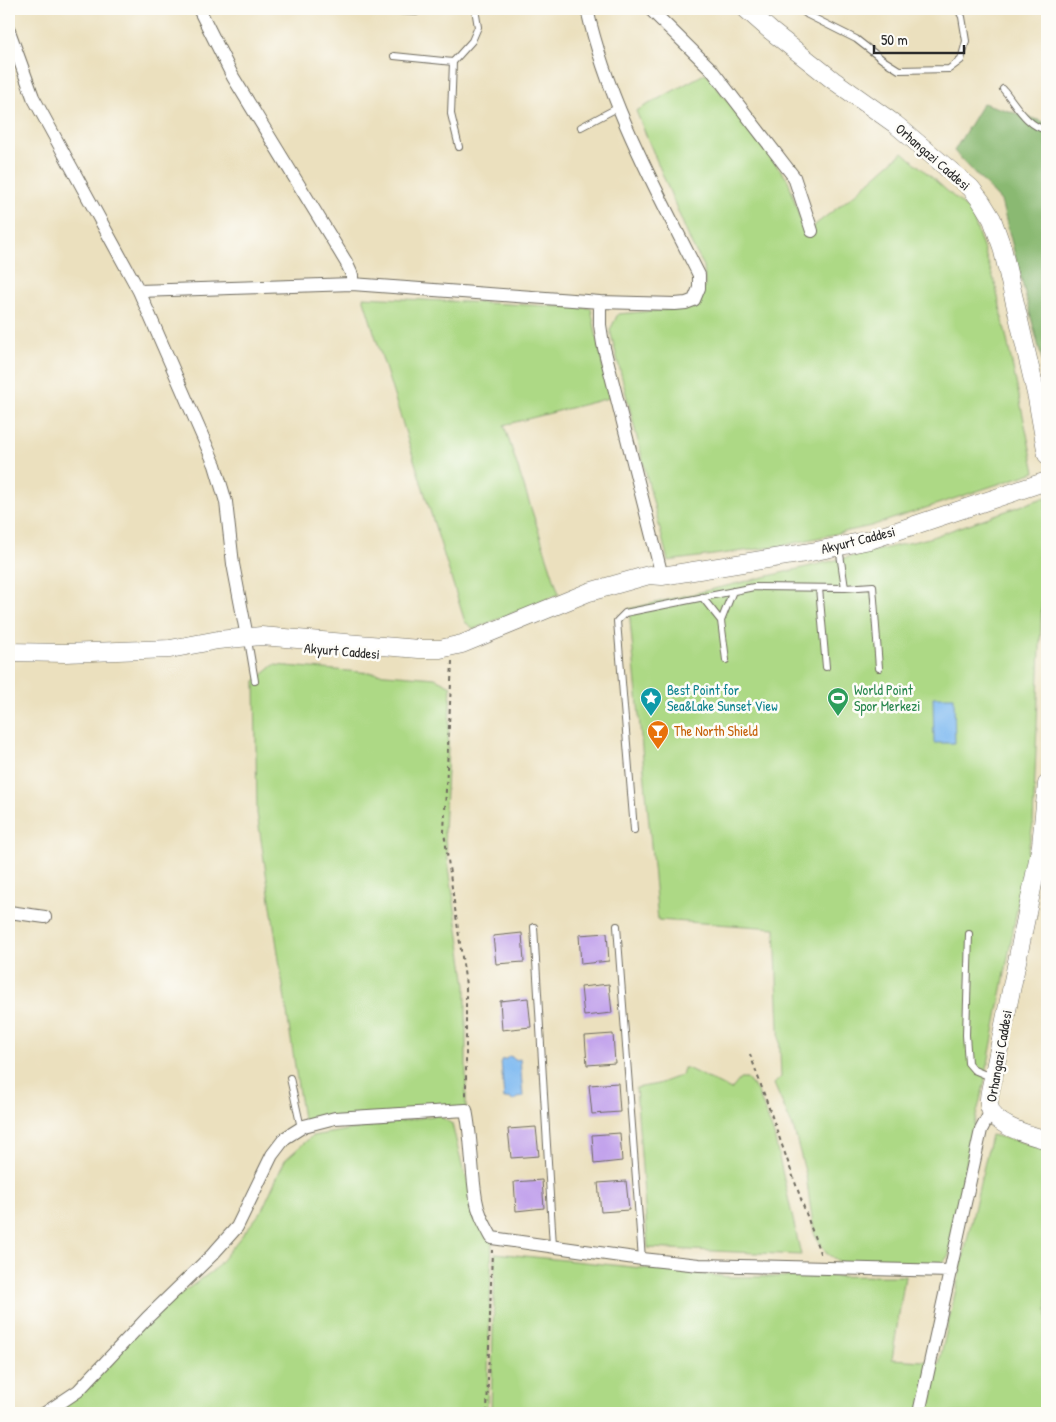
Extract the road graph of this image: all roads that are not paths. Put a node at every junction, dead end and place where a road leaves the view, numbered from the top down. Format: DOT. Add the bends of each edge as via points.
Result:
graph roads {
  1 [pos="199,9"];
  2 [pos="363,9"];
  3 [pos="475,9"];
  4 [pos="587,9"];
  5 [pos="650,9"];
  6 [pos="746,9"];
  7 [pos="800,9"];
  8 [pos="958,9"];
  9 [pos="416,12"];
  10 [pos="9,31"];
  11 [pos="394,56"];
  12 [pos="453,62"];
  13 [pos="1003,89"];
  14 [pos="619,106"];
  15 [pos="581,127"];
  16 [pos="1047,130"];
  17 [pos="459,147"];
  18 [pos="812,231"];
  19 [pos="352,284"];
  20 [pos="139,291"];
  21 [pos="600,302"];
  22 [pos="1042,397"];
  23 [pos="1047,455"];
  24 [pos="1047,481"];
  25 [pos="838,546"];
  26 [pos="662,576"];
  27 [pos="819,588"];
  28 [pos="845,588"];
  29 [pos="733,591"];
  30 [pos="702,598"];
  31 [pos="721,621"];
  32 [pos="248,641"];
  33 [pos="9,652"];
  34 [pos="726,660"];
  35 [pos="9,662"];
  36 [pos="826,666"];
  37 [pos="879,668"];
  38 [pos="255,681"];
  39 [pos="1047,784"];
  40 [pos="634,830"];
  41 [pos="9,912"];
  42 [pos="45,917"];
  43 [pos="617,926"];
  44 [pos="534,927"];
  45 [pos="969,934"];
  46 [pos="290,1078"];
  47 [pos="993,1078"];
  48 [pos="991,1111"];
  49 [pos="301,1128"];
  50 [pos="1047,1140"];
  51 [pos="553,1246"];
  52 [pos="642,1259"];
  53 [pos="951,1271"];
  54 [pos="45,1413"];
  55 [pos="919,1413"];
  1 -- 19 [label="street" via="233,77 346,262"];
  2 -- 9 [label="lane"];
  3 -- 12 [label="lane" via="478,26 472,41"];
  4 -- 14 [label="street" via="602,63"];
  5 -- 18 [label="street" via="711,69 794,177"];
  6 -- 22 [label="street, Orhangazi Caddesi" via="833,80 895,124 981,201 992,219 1002,247"];
  7 -- 8 [label="lane" via="856,39 899,70 949,69 961,60 966,41"];
  10 -- 20 [label="street" via="33,97"];
  11 -- 12 [label="lane"];
  12 -- 17 [label="lane" via="451,114"];
  13 -- 16 [label="lane" via="1028,121"];
  14 -- 15 [label="lane"];
  14 -- 21 [label="street" via="636,151 699,275 699,288 694,300 686,303"];
  19 -- 20 [label="street"];
  19 -- 21 [label="street"];
  20 -- 32 [label="street" via="218,474 226,502 233,564"];
  21 -- 26 [label="street" via="603,344"];
  22 -- 23 [label="street, Orhangazi Caddesi"];
  24 -- 25 [label="street, Akyurt Caddesi" via="870,540"];
  25 -- 26 [label="street, Akyurt Caddesi"];
  25 -- 28 [label="lane"];
  26 -- 32 [label="street, Akyurt Caddesi" via="649,575 589,592 446,648 419,650 275,636"];
  26 -- 32 [label="street, Akyurt Caddesi" via="654,582 545,617 452,655 400,657"];
  27 -- 28 [label="lane"];
  27 -- 29 [label="lane" via="754,587"];
  27 -- 36 [label="lane"];
  28 -- 37 [label="lane" via="873,586"];
  29 -- 30 [label="lane"];
  29 -- 31 [label="lane"];
  30 -- 31 [label="lane"];
  30 -- 40 [label="lane" via="625,613 617,621"];
  31 -- 34 [label="lane"];
  32 -- 33 [label="street, Akyurt Caddesi" via="170,649"];
  32 -- 35 [label="street, Akyurt Caddesi" via="168,659"];
  32 -- 38 [label="lane"];
  39 -- 47 [label="street, Orhangazi Caddesi" via="1041,845"];
  41 -- 42 [label="street"];
  43 -- 52 [label="lane"];
  44 -- 51 [label="lane"];
  45 -- 47 [label="lane" via="966,1053 974,1070"];
  46 -- 49 [label="lane"];
  47 -- 48 [label="street, Orhangazi Caddesi" via="989,1098"];
  48 -- 50 [label="street" via="1007,1126"];
  48 -- 53 [label="street, Orhangazi Caddesi" via="981,1130"];
  49 -- 51 [label="street" via="335,1118 466,1110 471,1132 476,1200 492,1238"];
  49 -- 54 [label="street" via="285,1138 272,1155 237,1226 212,1255 78,1391"];
  51 -- 52 [label="street"];
  52 -- 53 [label="street" via="699,1265"];
  53 -- 55 [label="street, Orhangazi Caddesi"];
}
